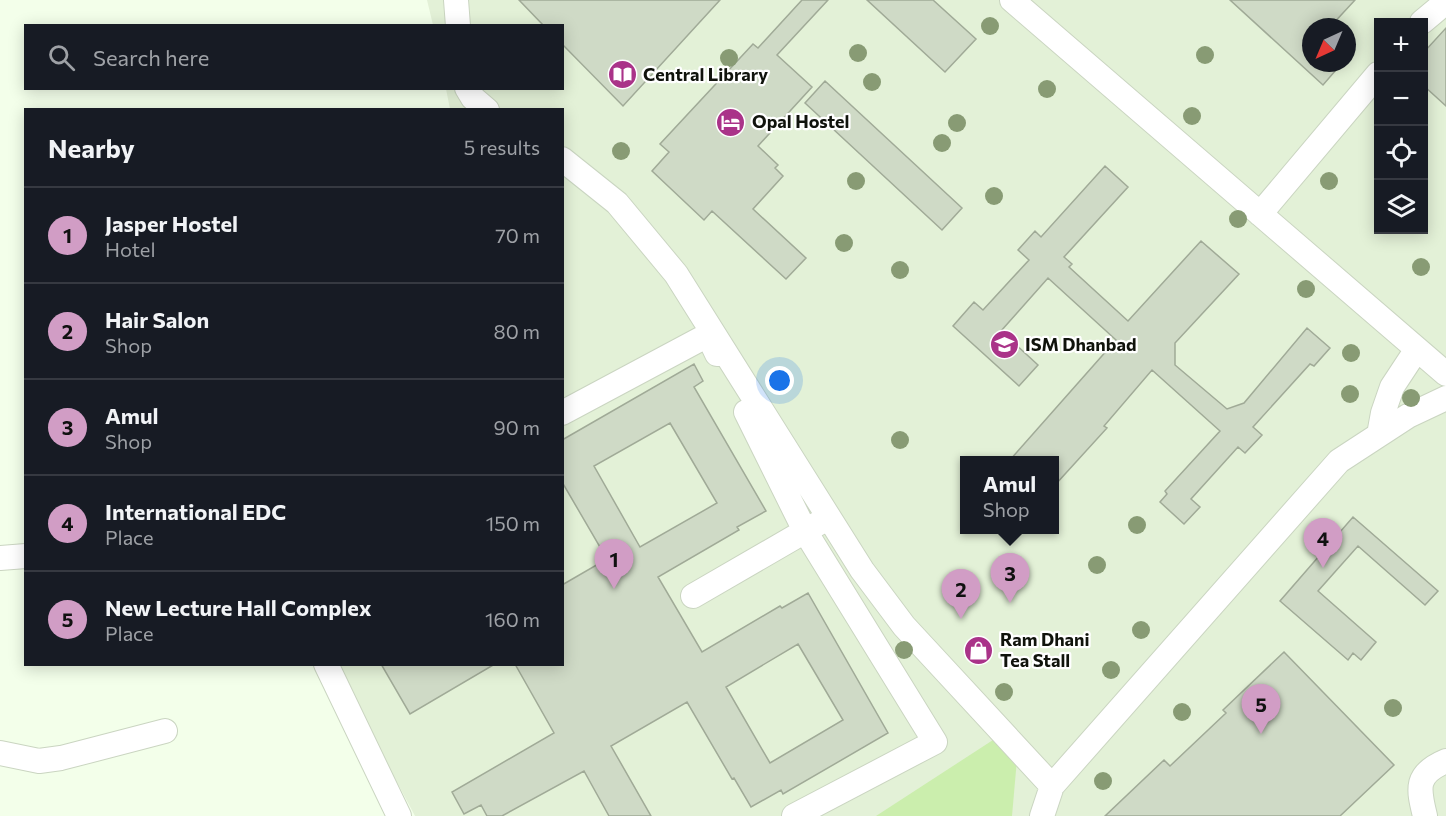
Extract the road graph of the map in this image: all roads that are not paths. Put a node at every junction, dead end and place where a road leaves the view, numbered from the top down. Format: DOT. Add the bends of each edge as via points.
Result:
graph roads {
  1 [pos="456,0"];
  2 [pos="1012,0"];
  3 [pos="1446,2"];
  4 [pos="1427,18"];
  5 [pos="458,24"];
  6 [pos="1374,79"];
  7 [pos="468,90"];
  8 [pos="485,108"];
  9 [pos="564,161"];
  10 [pos="1260,214"];
  11 [pos="1417,349"];
  12 [pos="1446,374"];
  13 [pos="1446,398"];
  14 [pos="564,412"];
  15 [pos="1379,435"];
  16 [pos="828,518"];
  17 [pos="806,531"];
  18 [pos="24,556"];
  19 [pos="0,558"];
  20 [pos="693,596"];
  21 [pos="327,666"];
  22 [pos="165,731"];
  23 [pos="0,753"];
  24 [pos="1446,761"];
  25 [pos="1052,786"];
  26 [pos="399,816"];
  27 [pos="794,816"];
  28 [pos="1042,816"];
  29 [pos="1425,816"];
  1 -- 5 [label="street"];
  2 -- 10 [label="street"];
  3 -- 4 [label="street"];
  6 -- 10 [label="street"];
  7 -- 8 [label="street"];
  9 -- 16 [label="street" via="617,203 676,274"];
  10 -- 11 [label="street"];
  11 -- 12 [label="street"];
  11 -- 15 [label="street" via="1392,387"];
  13 -- 15 [label="street"];
  14 -- 17 [label="street" via="708,335"];
  15 -- 25 [label="street" via="1340,461"];
  16 -- 17 [label="street"];
  16 -- 25 [label="street" via="904,626"];
  17 -- 20 [label="street"];
  17 -- 27 [label="street" via="935,742"];
  18 -- 19 [label="street"];
  21 -- 26 [label="street"];
  22 -- 23 [label="street" via="61,759 39,761"];
  24 -- 29 [label="street" via="1428,771 1419,784"];
  25 -- 28 [label="street"];
}
